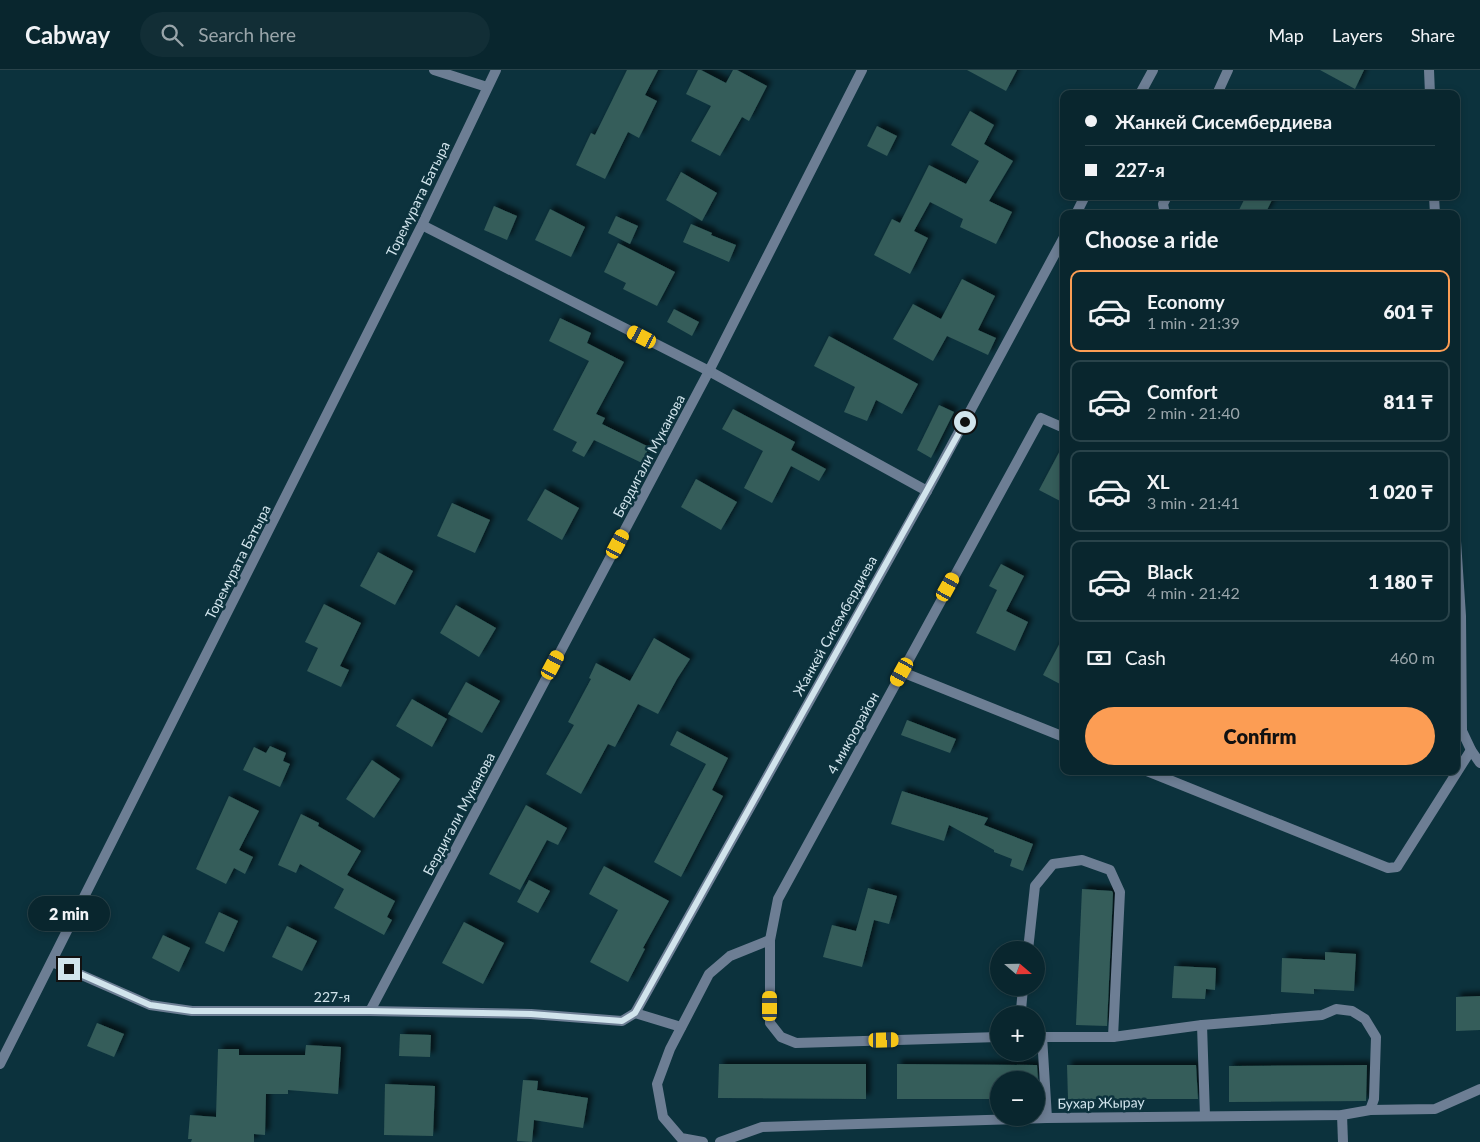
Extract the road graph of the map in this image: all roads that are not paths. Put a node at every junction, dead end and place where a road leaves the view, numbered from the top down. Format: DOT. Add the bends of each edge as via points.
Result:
graph roads {
  1 [pos="434,70"];
  2 [pos="496,70"];
  3 [pos="862,70"];
  4 [pos="1153,70"];
  5 [pos="1228,70"];
  6 [pos="1429,70"];
  7 [pos="488,87"];
  8 [pos="1142,90"];
  9 [pos="1219,90"];
  10 [pos="1430,90"];
  11 [pos="422,225"];
  12 [pos="1060,244"];
  13 [pos="709,371"];
  14 [pos="1060,426"];
  15 [pos="927,491"];
  16 [pos="902,672"];
  17 [pos="1460,674"];
  18 [pos="1060,736"];
  19 [pos="1471,750"];
  20 [pos="1480,763"];
  21 [pos="1460,767"];
  22 [pos="1157,775"];
  23 [pos="1455,775"];
  24 [pos="770,940"];
  25 [pos="1029,941"];
  26 [pos="52,962"];
  27 [pos="370,1011"];
  28 [pos="635,1013"];
  29 [pos="622,1021"];
  30 [pos="1202,1025"];
  31 [pos="681,1027"];
  32 [pos="1045,1034"];
  33 [pos="990,1038"];
  34 [pos="1114,1038"];
  35 [pos="1041,1061"];
  36 [pos="0,1064"];
  37 [pos="1480,1089"];
  38 [pos="1370,1110"];
  39 [pos="1342,1115"];
  40 [pos="1205,1116"];
  41 [pos="1047,1118"];
  42 [pos="704,1142"];
  43 [pos="720,1142"];
  44 [pos="1343,1142"];
  1 -- 7 [label="street"];
  2 -- 7 [label="street, Торемурата Батыра"];
  3 -- 13 [label="street, Бердигали Муканова"];
  4 -- 8 [label="street"];
  5 -- 9 [label="street"];
  6 -- 10 [label="street"];
  7 -- 11 [label="street, Торемурата Батыра"];
  11 -- 13 [label="street"];
  11 -- 26 [label="street, Торемурата Батыра"];
  12 -- 15 [label="street, Жанкей Сисембердиева"];
  13 -- 15 [label="street"];
  13 -- 27 [label="street, Бердигали Муканова"];
  14 -- 16 [label="street, 4 микрорайон" via="1041,418"];
  15 -- 28 [label="street, Жанкей Сисембердиева"];
  16 -- 18 [label="street"];
  16 -- 24 [label="street, 4 микрорайон" via="778,899"];
  17 -- 19 [label="street" via="1462,732"];
  19 -- 20 [label="street"];
  19 -- 21 [label="street"];
  22 -- 23 [label="street" via="1388,868 1397,867"];
  24 -- 31 [label="street" via="730,956 709,974"];
  24 -- 33 [label="street, 4 микрорайон" via="770,1023 781,1036 796,1043"];
  25 -- 34 [label="street" via="1035,886 1053,864 1082,860 1110,870 1120,892"];
  26 -- 27 [label="street, 227-я" via="150,1005 192,1011"];
  26 -- 36 [label="street, Торемурата Батыра"];
  27 -- 29 [label="street, 227-я" via="531,1014"];
  28 -- 29 [label="street, Жанкей Сисембердиева"];
  28 -- 31 [label="street"];
  30 -- 34 [label="street"];
  30 -- 38 [label="street" via="1322,1015 1336,1009 1352,1011 1365,1019 1376,1037 1374,1099"];
  30 -- 40 [label="street"];
  31 -- 42 [label="street" via="657,1084 663,1117 681,1138"];
  32 -- 34 [label="street"];
  35 -- 41 [label="street"];
  37 -- 38 [label="street, Бухар Жырау" via="1435,1108"];
  38 -- 39 [label="street, Бухар Жырау"];
  39 -- 40 [label="street, Бухар Жырау"];
  39 -- 44 [label="street"];
  40 -- 41 [label="street, Бухар Жырау"];
  41 -- 43 [label="street, Бухар Жырау" via="762,1127"];
}
